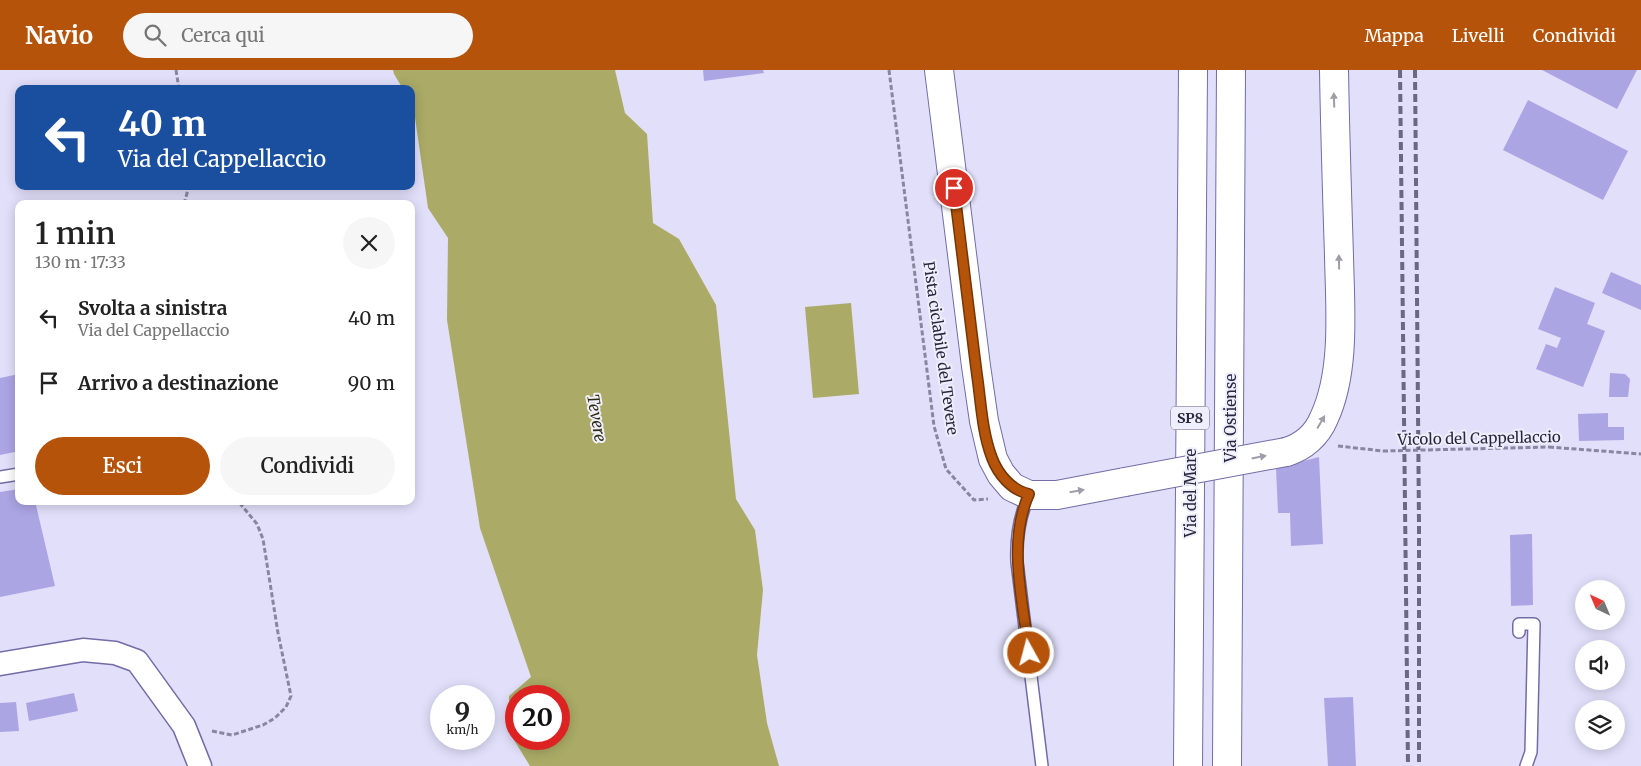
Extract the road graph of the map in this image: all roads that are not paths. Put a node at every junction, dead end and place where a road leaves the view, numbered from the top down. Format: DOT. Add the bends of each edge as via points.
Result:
graph roads {
  1 [pos="939,70"];
  2 [pos="1192,70"];
  3 [pos="1231,70"];
  4 [pos="1334,70"];
  5 [pos="15,475"];
  6 [pos="0,478"];
  7 [pos="1029,494"];
  8 [pos="1519,632"];
  9 [pos="0,664"];
  10 [pos="200,766"];
  11 [pos="1042,766"];
  12 [pos="1188,766"];
  13 [pos="1227,766"];
  14 [pos="1526,766"];
  1 -- 7 [label="main road" via="987,439 992,459 1007,481"];
  2 -- 12 [label="main road, Via del Mare / SP8"];
  3 -- 13 [label="main road, Via Ostiense"];
  7 -- 4 [label="main road, one-way, bridge" via="1056,495 1286,452 1298,448 1312,437 1324,418 1333,390 1339,352"];
  5 -- 6 [label="lane"];
  7 -- 11 [label="lane" via="1018,525 1017,544"];
  8 -- 14 [label="lane" via="1519,624 1534,624 1532,752"];
  9 -- 10 [label="street" via="83,650 115,652 137,661 184,726"];
}
